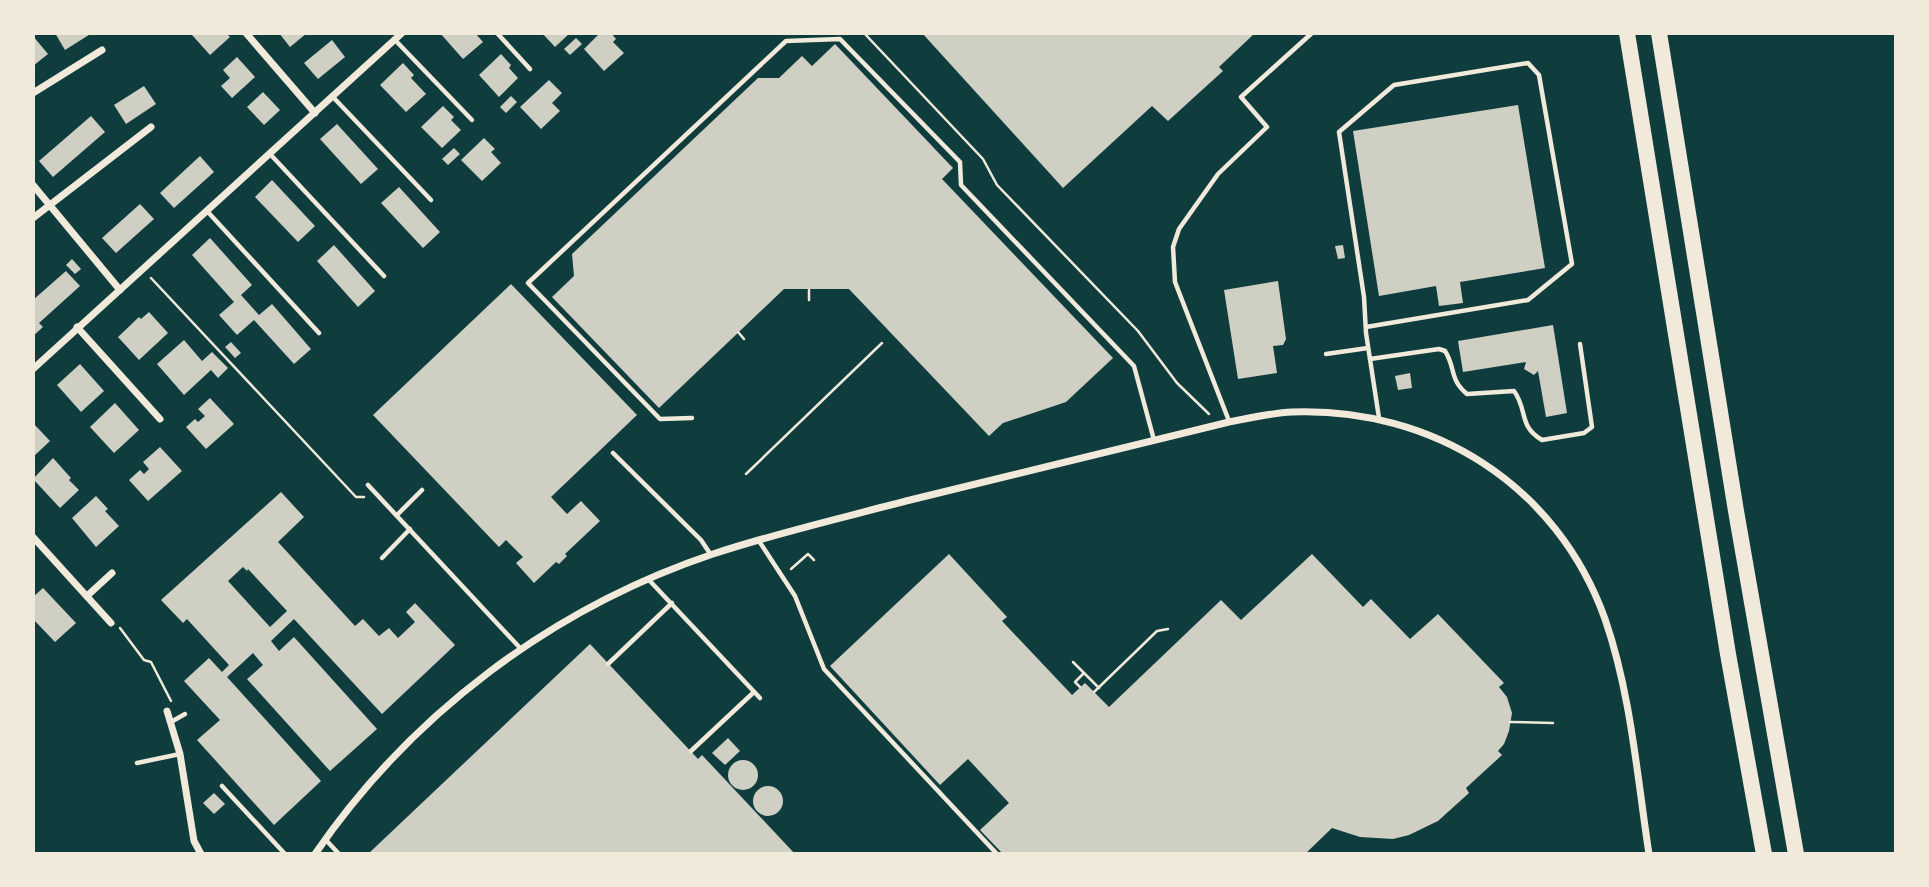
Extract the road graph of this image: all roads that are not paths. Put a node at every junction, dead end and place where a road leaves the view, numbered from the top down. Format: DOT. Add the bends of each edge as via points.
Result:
graph roads {
  1 [pos="246,33"];
  2 [pos="402,33"];
  3 [pos="497,33"];
  4 [pos="1312,33"];
  5 [pos="1627,33"];
  6 [pos="1659,33"];
  7 [pos="395,40"];
  8 [pos="103,50"];
  9 [pos="530,69"];
  10 [pos="33,93"];
  11 [pos="332,96"];
  12 [pos="315,113"];
  13 [pos="472,120"];
  14 [pos="151,127"];
  15 [pos="270,154"];
  16 [pos="33,185"];
  17 [pos="431,200"];
  18 [pos="49,206"];
  19 [pos="206,211"];
  20 [pos="33,218"];
  21 [pos="384,276"];
  22 [pos="120,290"];
  23 [pos="77,327"];
  24 [pos="1366,327"];
  25 [pos="319,333"];
  26 [pos="1580,344"];
  27 [pos="1368,348"];
  28 [pos="1326,354"];
  29 [pos="1370,359"];
  30 [pos="33,369"];
  31 [pos="692,418"];
  32 [pos="1379,418"];
  33 [pos="160,419"];
  34 [pos="1229,422"];
  35 [pos="1154,440"];
  36 [pos="613,453"];
  37 [pos="368,485"];
  38 [pos="422,490"];
  39 [pos="397,515"];
  40 [pos="411,529"];
  41 [pos="33,537"];
  42 [pos="758,540"];
  43 [pos="711,555"];
  44 [pos="382,558"];
  45 [pos="112,573"];
  46 [pos="649,580"];
  47 [pos="87,596"];
  48 [pos="671,603"];
  49 [pos="111,624"];
  50 [pos="521,649"];
  51 [pos="608,664"];
  52 [pos="754,692"];
  53 [pos="760,698"];
  54 [pos="167,711"];
  55 [pos="184,714"];
  56 [pos="724,720"];
  57 [pos="171,722"];
  58 [pos="731,726"];
  59 [pos="691,751"];
  60 [pos="180,754"];
  61 [pos="136,763"];
  62 [pos="222,786"];
  63 [pos="325,839"];
  64 [pos="201,854"];
  65 [pos="285,854"];
  66 [pos="315,854"];
  67 [pos="339,854"];
  68 [pos="997,854"];
  69 [pos="1649,854"];
  70 [pos="1764,854"];
  71 [pos="1796,854"];
  1 -- 12 [label="street"];
  2 -- 7 [label="street"];
  3 -- 9 [label="lane"];
  4 -- 34 [label="lane" via="1241,97 1267,127 1218,174 1179,229 1173,247 1175,282"];
  5 -- 70 [label="highway"];
  6 -- 71 [label="highway"];
  7 -- 11 [label="street"];
  7 -- 13 [label="lane"];
  8 -- 10 [label="street"];
  11 -- 12 [label="street"];
  11 -- 17 [label="lane"];
  12 -- 15 [label="street"];
  14 -- 18 [label="street"];
  15 -- 19 [label="street"];
  15 -- 21 [label="lane"];
  16 -- 18 [label="street"];
  18 -- 20 [label="street"];
  18 -- 22 [label="street"];
  19 -- 22 [label="street"];
  19 -- 25 [label="lane"];
  22 -- 23 [label="street"];
  23 -- 30 [label="street"];
  23 -- 33 [label="street"];
  24 -- 24 [label="lane" via="1339,132 1394,85 1528,63 1539,75 1572,264 1528,300"];
  24 -- 27 [label="lane"];
  26 -- 29 [label="lane" via="1592,427 1584,433 1542,440 1530,433 1514,391 1467,394 1455,383 1445,351"];
  27 -- 28 [label="lane"];
  27 -- 29 [label="lane"];
  29 -- 32 [label="lane"];
  31 -- 35 [label="lane" via="660,419 528,283 786,41 841,39 960,162 961,185 1134,366"];
  32 -- 34 [label="street" via="1292,412"];
  32 -- 69 [label="street" via="1432,435 1476,458 1528,498 1561,535 1589,582 1612,640"];
  34 -- 35 [label="street"];
  35 -- 42 [label="street"];
  36 -- 43 [label="lane"];
  37 -- 39 [label="lane"];
  38 -- 39 [label="lane"];
  39 -- 40 [label="lane"];
  40 -- 44 [label="lane"];
  40 -- 50 [label="lane"];
  41 -- 47 [label="street"];
  42 -- 43 [label="street"];
  42 -- 68 [label="lane" via="795,596 824,669"];
  43 -- 46 [label="street"];
  45 -- 47 [label="street"];
  46 -- 48 [label="lane"];
  46 -- 50 [label="street" via="587,609"];
  47 -- 49 [label="street"];
  48 -- 51 [label="lane"];
  48 -- 52 [label="lane"];
  50 -- 63 [label="street" via="408,741"];
  52 -- 53 [label="lane"];
  52 -- 56 [label="lane"];
  54 -- 57 [label="street"];
  55 -- 57 [label="lane"];
  56 -- 58 [label="lane"];
  56 -- 59 [label="lane"];
  57 -- 60 [label="street"];
  60 -- 61 [label="lane"];
  60 -- 64 [label="street" via="189,818"];
  62 -- 65 [label="lane"];
  63 -- 66 [label="street"];
  63 -- 67 [label="lane"];
}
